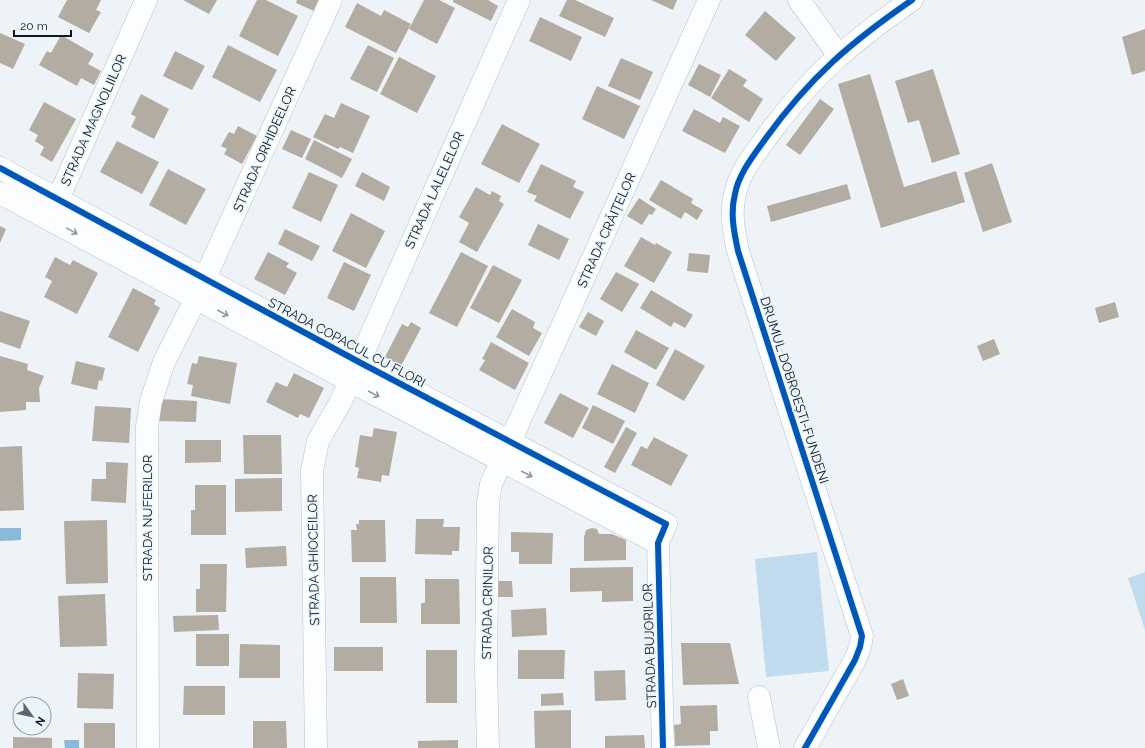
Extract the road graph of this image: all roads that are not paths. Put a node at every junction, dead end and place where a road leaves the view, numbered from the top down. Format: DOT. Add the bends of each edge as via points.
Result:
graph roads {
  1 [pos="146,0"];
  2 [pos="331,0"];
  3 [pos="519,0"];
  4 [pos="709,0"];
  5 [pos="799,0"];
  6 [pos="912,0"];
  7 [pos="838,56"];
  8 [pos="0,168"];
  9 [pos="0,193"];
  10 [pos="54,209"];
  11 [pos="205,279"];
  12 [pos="196,298"];
  13 [pos="355,372"];
  14 [pos="507,451"];
  15 [pos="658,543"];
  16 [pos="759,697"];
  17 [pos="148,748"];
  18 [pos="316,748"];
  19 [pos="488,748"];
  20 [pos="663,748"];
  21 [pos="769,748"];
  22 [pos="805,748"];
  1 -- 10 [label="street, STRADA MAGNOLIILOR"];
  2 -- 11 [label="street, STRADA ORHIDEELOR"];
  3 -- 13 [label="street, STRADA LALELELOR"];
  4 -- 14 [label="street, STRADA CRĂIȚELOR"];
  5 -- 7 [label="street"];
  6 -- 7 [label="street, DRUMUL DOBROEȘTI-FUNDENI"];
  7 -- 22 [label="street, DRUMUL DOBROEȘTI-FUNDENI" via="796,99 762,143 741,177 733,206 738,251 862,636 856,660"];
  8 -- 10 [label="street, STRADA COPACUL CU FLORI"];
  9 -- 10 [label="street, STRADA COPACUL CU FLORI"];
  10 -- 11 [label="street, STRADA COPACUL CU FLORI"];
  10 -- 12 [label="street, STRADA COPACUL CU FLORI, one-way"];
  11 -- 12 [label="street, STRADA ORHIDEELOR"];
  11 -- 13 [label="street, STRADA COPACUL CU FLORI"];
  12 -- 13 [label="street, STRADA COPACUL CU FLORI, one-way"];
  12 -- 17 [label="street, STRADA NUFERILOR" via="157,380 147,426"];
  13 -- 14 [label="street, STRADA COPACUL CU FLORI"];
  13 -- 18 [label="street, STRADA GHIOCEILOR" via="318,441 312,471"];
  14 -- 15 [label="street, STRADA COPACUL CU FLORI"];
  14 -- 19 [label="street, STRADA CRINILOR" via="491,484 488,502"];
  15 -- 20 [label="street, STRADA BUJORILOR"];
  16 -- 21 [label="street"];
}
